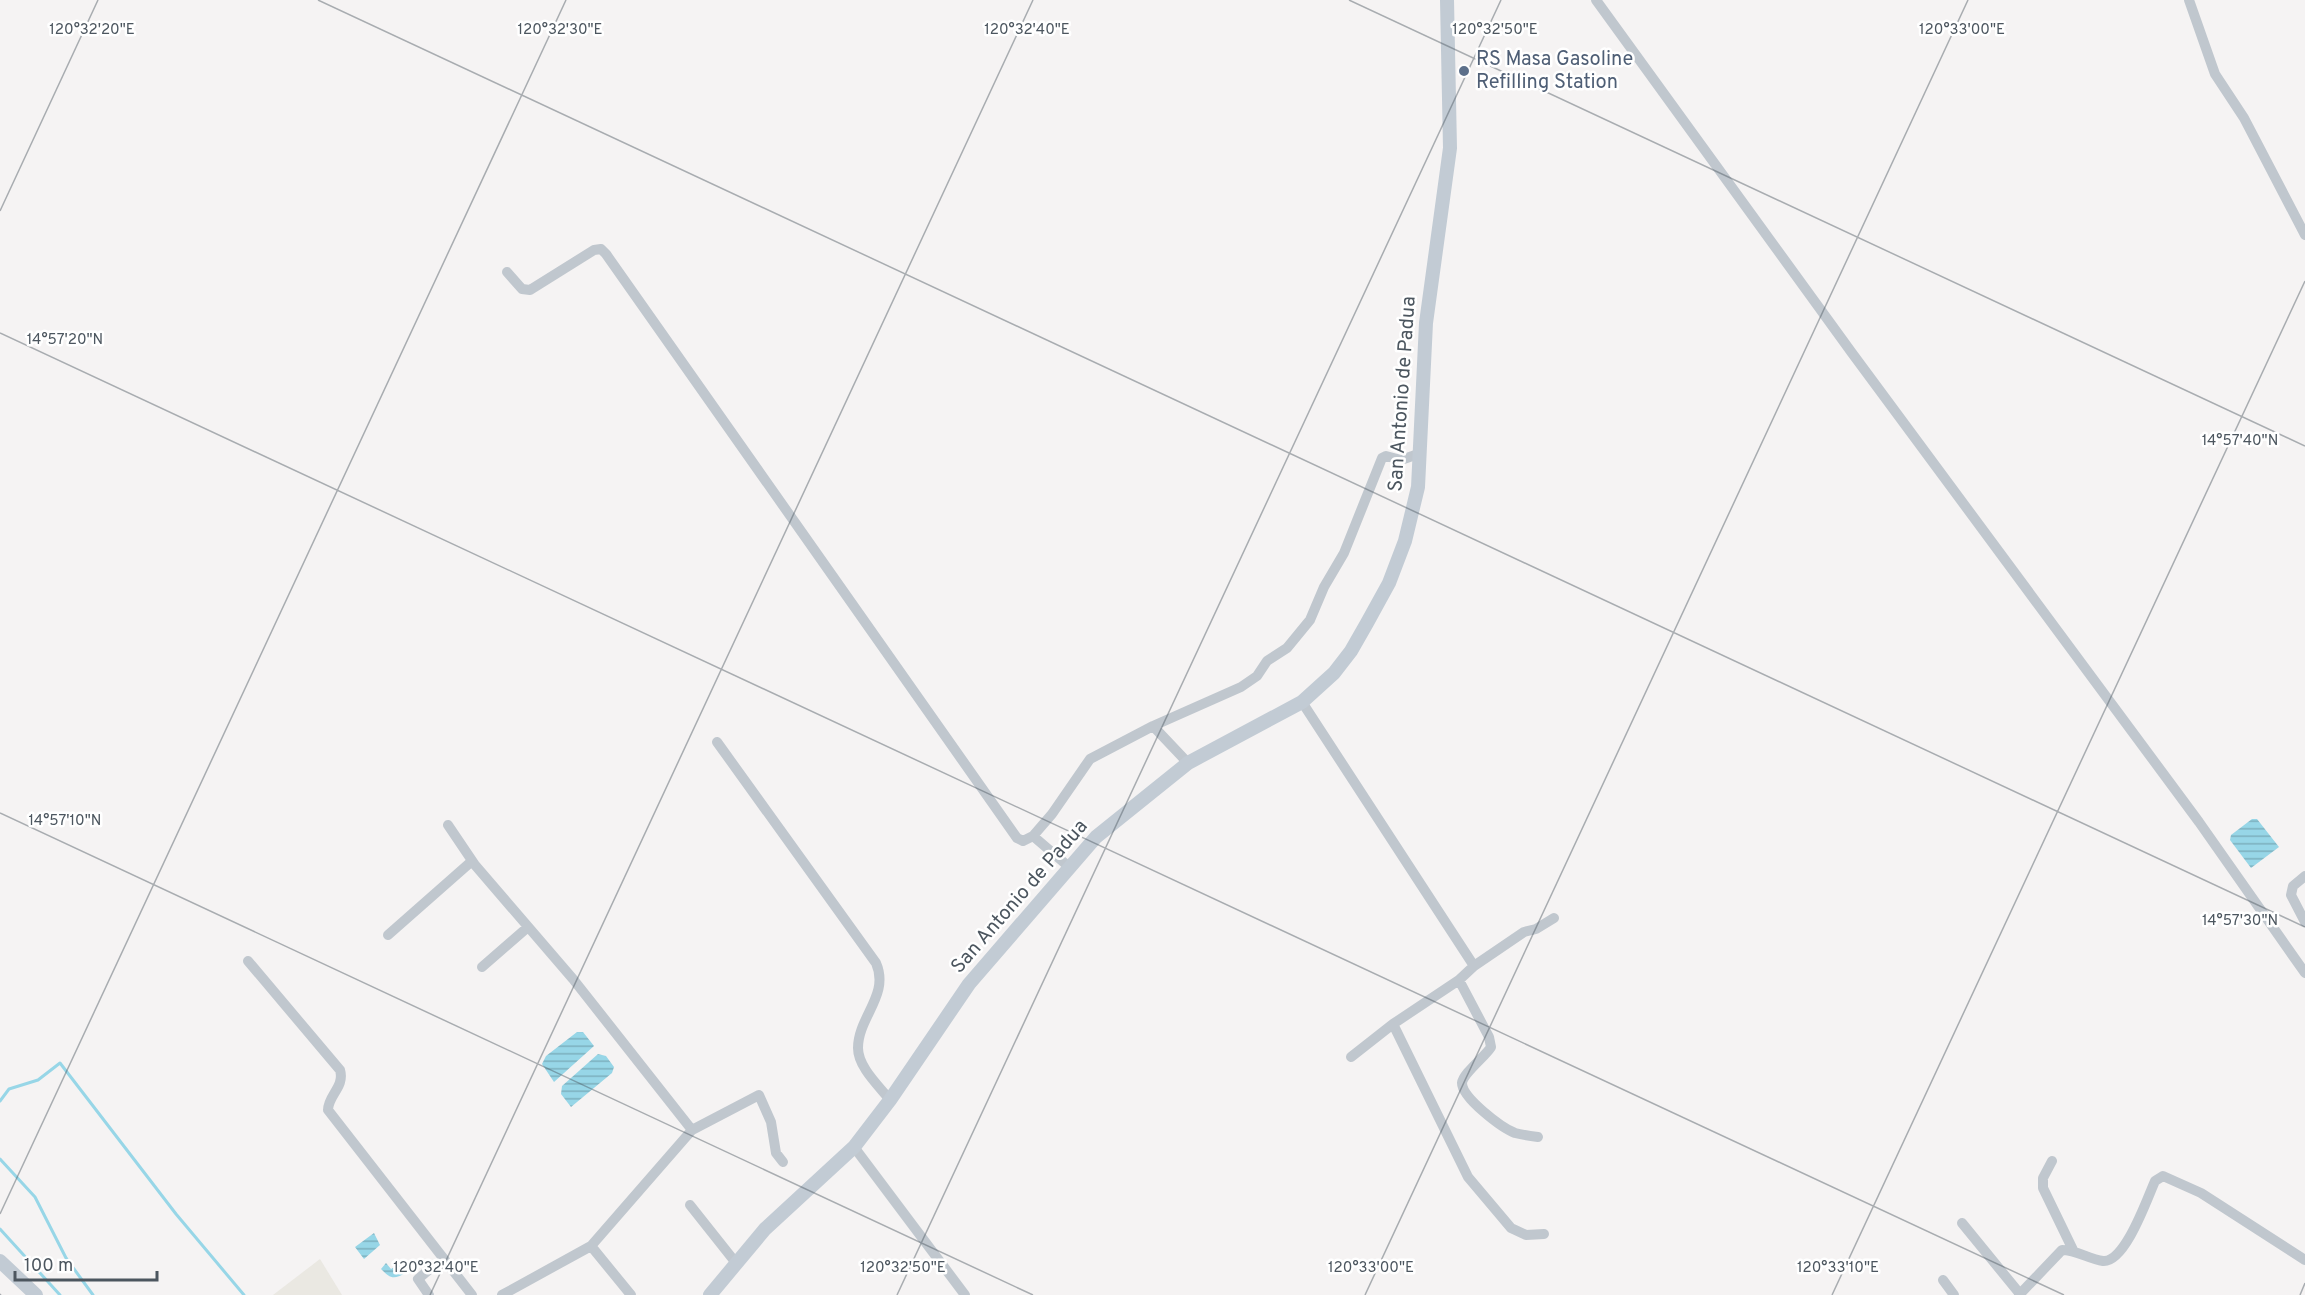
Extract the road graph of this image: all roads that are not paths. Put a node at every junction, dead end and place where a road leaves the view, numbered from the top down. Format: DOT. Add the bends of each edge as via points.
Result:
graph roads {
  1 [pos="1447,0"];
  2 [pos="1596,0"];
  3 [pos="2189,0"];
  4 [pos="2305,235"];
  5 [pos="507,272"];
  6 [pos="1421,453"];
  7 [pos="1302,702"];
  8 [pos="1153,726"];
  9 [pos="717,742"];
  10 [pos="1188,763"];
  11 [pos="448,825"];
  12 [pos="1032,836"];
  13 [pos="472,861"];
  14 [pos="1068,866"];
  15 [pos="2305,876"];
  16 [pos="1554,918"];
  17 [pos="2305,922"];
  18 [pos="528,927"];
  19 [pos="388,935"];
  20 [pos="2301,957"];
  21 [pos="248,962"];
  22 [pos="1474,966"];
  23 [pos="482,967"];
  24 [pos="2305,973"];
  25 [pos="1459,980"];
  26 [pos="1393,1024"];
  27 [pos="1351,1057"];
  28 [pos="890,1100"];
  29 [pos="692,1130"];
  30 [pos="1538,1137"];
  31 [pos="854,1147"];
  32 [pos="2052,1161"];
  33 [pos="783,1162"];
  34 [pos="690,1205"];
  35 [pos="1962,1223"];
  36 [pos="1544,1233"];
  37 [pos="591,1246"];
  38 [pos="2073,1252"];
  39 [pos="2305,1260"];
  40 [pos="0,1262"];
  41 [pos="736,1263"];
  42 [pos="430,1269"];
  43 [pos="1943,1280"];
  44 [pos="36,1295"];
  45 [pos="429,1295"];
  46 [pos="472,1295"];
  47 [pos="502,1295"];
  48 [pos="631,1295"];
  49 [pos="710,1295"];
  50 [pos="965,1295"];
  51 [pos="1954,1295"];
  52 [pos="2019,1295"];
  1 -- 6 [label="street, San Antonio de Padua" via="1450,147 1425,333"];
  2 -- 20 [label="street" via="1852,353"];
  3 -- 4 [label="street" via="2215,74 2244,118"];
  5 -- 12 [label="street" via="522,290 530,290 594,250 601,249 606,254 1017,838 1023,841"];
  6 -- 7 [label="street, San Antonio de Padua" via="1408,530 1389,583 1352,651"];
  6 -- 8 [label="street" via="1401,460 1382,458 1344,553 1311,620 1287,648 1241,687"];
  7 -- 10 [label="street, San Antonio de Padua"];
  7 -- 22 [label="street"];
  8 -- 10 [label="street"];
  8 -- 12 [label="street" via="1090,759"];
  9 -- 28 [label="street" via="876,963 881,979 879,990 864,1023 858,1049 866,1070"];
  10 -- 14 [label="street, San Antonio de Padua" via="1096,837"];
  11 -- 13 [label="street"];
  12 -- 14 [label="street"];
  13 -- 18 [label="street"];
  13 -- 19 [label="street"];
  14 -- 28 [label="street, San Antonio de Padua" via="969,984"];
  15 -- 17 [label="street" via="2291,895"];
  16 -- 22 [label="street" via="1504,944"];
  18 -- 23 [label="street"];
  18 -- 29 [label="street"];
  20 -- 24 [label="street"];
  21 -- 46 [label="street" via="339,1070 342,1082 328,1110"];
  22 -- 25 [label="street"];
  25 -- 26 [label="street"];
  25 -- 30 [label="street" via="1491,1042 1489,1050 1464,1078 1463,1086 1479,1108 1512,1132"];
  26 -- 27 [label="street"];
  26 -- 36 [label="street" via="1468,1177 1511,1228 1527,1235"];
  28 -- 31 [label="street, San Antonio de Padua"];
  29 -- 33 [label="street" via="759,1095 771,1122 776,1153"];
  29 -- 37 [label="street"];
  31 -- 41 [label="street, San Antonio de Padua" via="765,1229"];
  31 -- 50 [label="street"];
  32 -- 38 [label="street" via="2043,1178 2043,1188"];
  34 -- 41 [label="street"];
  35 -- 52 [label="street"];
  37 -- 47 [label="street"];
  37 -- 48 [label="street"];
  38 -- 39 [label="street" via="2104,1261 2117,1256 2155,1181 2163,1176 2201,1193"];
  38 -- 52 [label="street" via="2057,1252"];
  40 -- 44 [label="street"];
  41 -- 49 [label="street, San Antonio de Padua"];
  42 -- 45 [label="street" via="417,1278"];
  43 -- 51 [label="street"];
}
